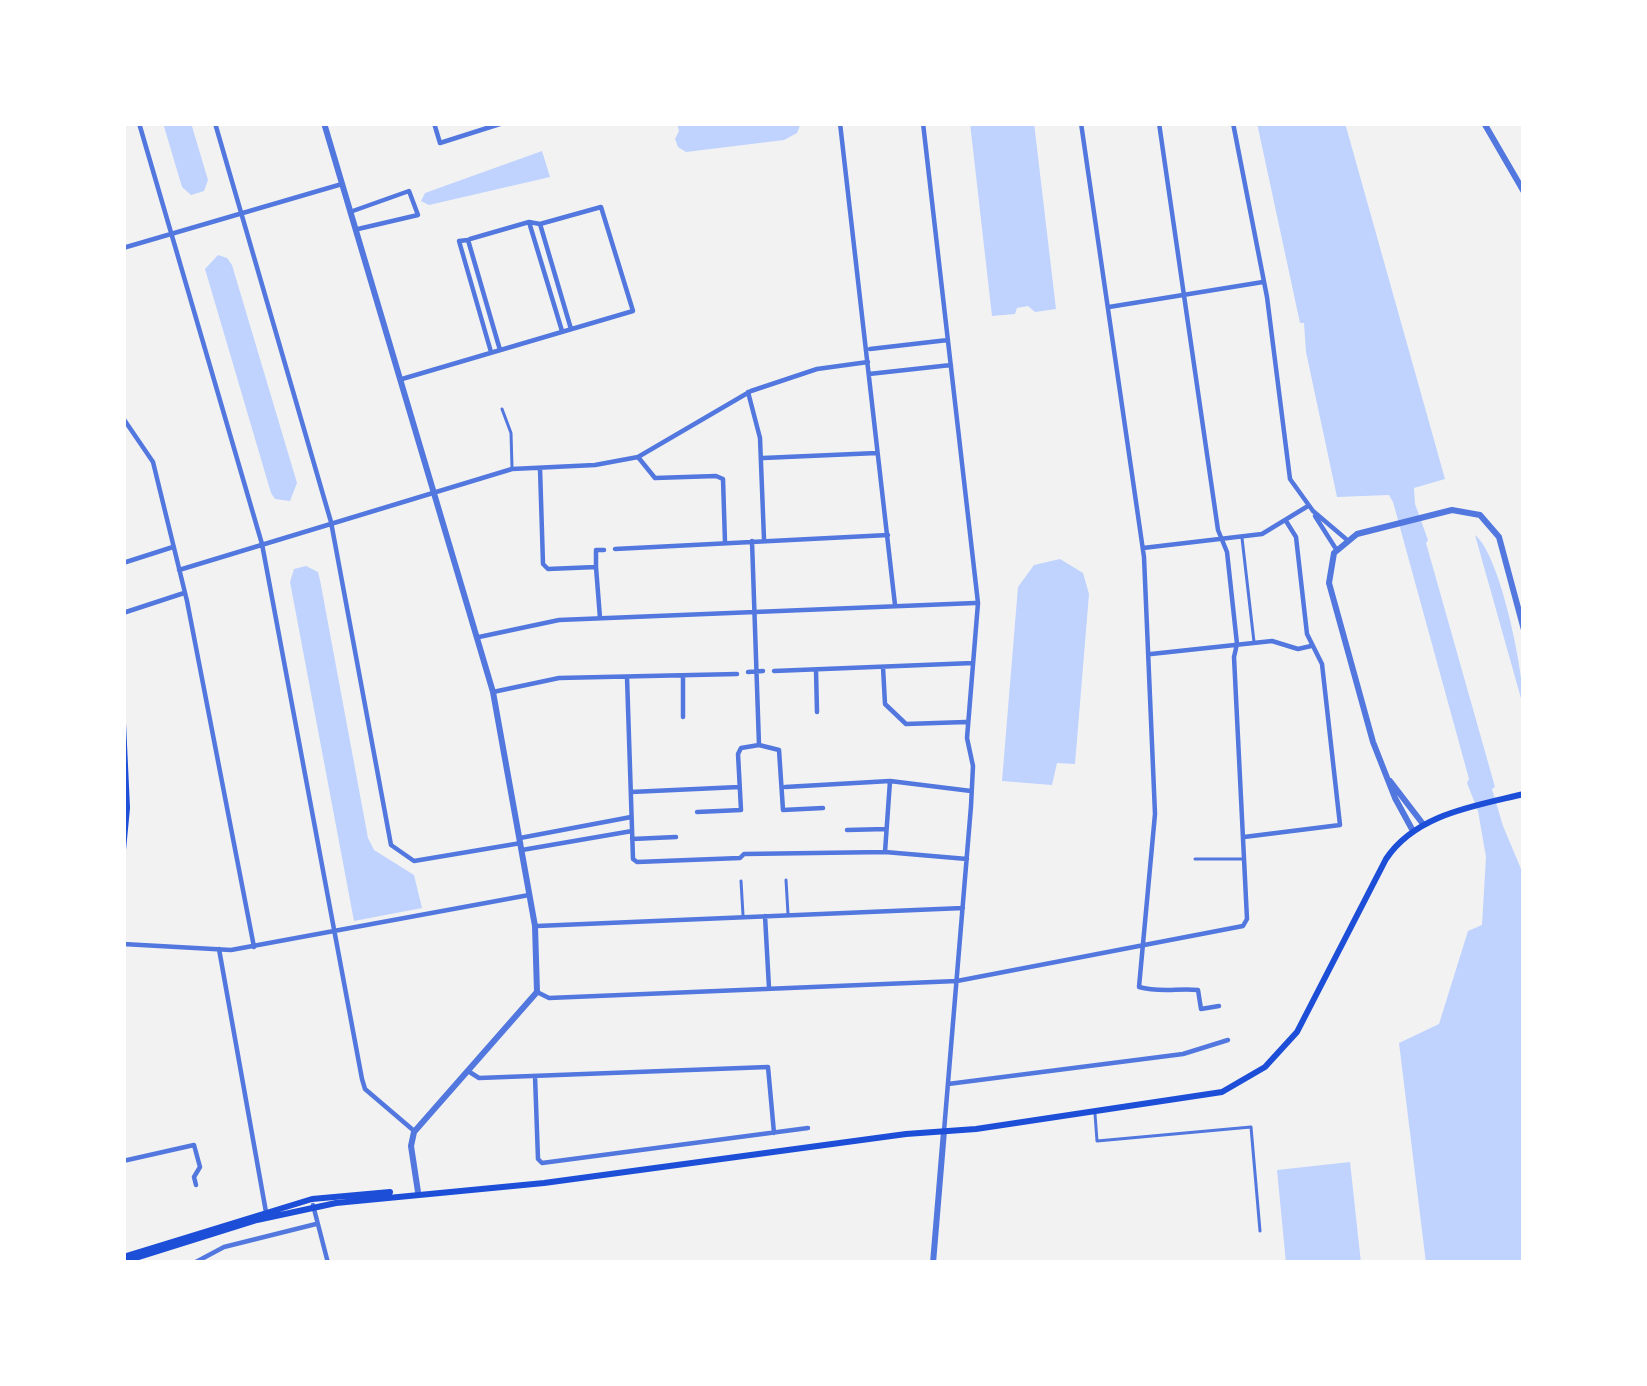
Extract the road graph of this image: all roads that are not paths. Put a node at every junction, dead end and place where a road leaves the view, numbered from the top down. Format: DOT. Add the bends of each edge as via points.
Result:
graph roads {
  1 [pos="139,123"];
  2 [pos="215,123"];
  3 [pos="324,123"];
  4 [pos="434,123"];
  5 [pos="502,123"];
  6 [pos="840,123"];
  7 [pos="922,123"];
  8 [pos="1081,123"];
  9 [pos="1159,123"];
  10 [pos="1234,123"];
  11 [pos="1484,123"];
  12 [pos="342,184"];
  13 [pos="1524,192"];
  14 [pos="350,212"];
  15 [pos="242,213"];
  16 [pos="529,222"];
  17 [pos="540,224"];
  18 [pos="356,229"];
  19 [pos="171,233"];
  20 [pos="468,239"];
  21 [pos="123,248"];
  22 [pos="1264,282"];
  23 [pos="1185,296"];
  24 [pos="1109,308"];
  25 [pos="571,328"];
  26 [pos="562,331"];
  27 [pos="948,340"];
  28 [pos="868,349"];
  29 [pos="500,350"];
  30 [pos="491,352"];
  31 [pos="868,362"];
  32 [pos="951,365"];
  33 [pos="869,374"];
  34 [pos="400,380"];
  35 [pos="748,392"];
  36 [pos="502,409"];
  37 [pos="123,418"];
  38 [pos="878,453"];
  39 [pos="638,457"];
  40 [pos="761,458"];
  41 [pos="540,468"];
  42 [pos="512,469"];
  43 [pos="435,489"];
  44 [pos="1310,508"];
  45 [pos="1286,520"];
  46 [pos="331,522"];
  47 [pos="888,535"];
  48 [pos="1242,536"];
  49 [pos="764,539"];
  50 [pos="1222,539"];
  51 [pos="1346,539"];
  52 [pos="752,541"];
  53 [pos="724,542"];
  54 [pos="262,544"];
  55 [pos="173,548"];
  56 [pos="1143,548"];
  57 [pos="615,549"];
  58 [pos="1336,549"];
  59 [pos="600,550"];
  60 [pos="123,562"];
  61 [pos="596,567"];
  62 [pos="179,570"];
  63 [pos="184,593"];
  64 [pos="978,603"];
  65 [pos="896,605"];
  66 [pos="754,612"];
  67 [pos="123,613"];
  68 [pos="600,618"];
  69 [pos="1524,631"];
  70 [pos="479,637"];
  71 [pos="1254,642"];
  72 [pos="1237,644"];
  73 [pos="1311,646"];
  74 [pos="1150,654"];
  75 [pos="973,663"];
  76 [pos="883,667"];
  77 [pos="816,670"];
  78 [pos="760,671"];
  79 [pos="774,671"];
  80 [pos="748,672"];
  81 [pos="737,674"];
  82 [pos="682,676"];
  83 [pos="627,677"];
  84 [pos="493,692"];
  85 [pos="817,712"];
  86 [pos="683,717"];
  87 [pos="968,722"];
  88 [pos="123,723"];
  89 [pos="759,746"];
  90 [pos="1387,778"];
  91 [pos="890,781"];
  92 [pos="739,787"];
  93 [pos="783,787"];
  94 [pos="971,791"];
  95 [pos="631,792"];
  96 [pos="1524,794"];
  97 [pos="823,808"];
  98 [pos="697,812"];
  99 [pos="631,817"];
  100 [pos="1423,824"];
  101 [pos="886,829"];
  102 [pos="847,830"];
  103 [pos="1413,831"];
  104 [pos="632,835"];
  105 [pos="676,837"];
  106 [pos="1244,837"];
  107 [pos="521,843"];
  108 [pos="123,850"];
  109 [pos="885,852"];
  110 [pos="967,859"];
  111 [pos="1195,859"];
  112 [pos="1244,859"];
  113 [pos="786,880"];
  114 [pos="741,881"];
  115 [pos="529,896"];
  116 [pos="962,908"];
  117 [pos="788,915"];
  118 [pos="765,916"];
  119 [pos="743,918"];
  120 [pos="535,926"];
  121 [pos="334,932"];
  122 [pos="123,944"];
  123 [pos="254,946"];
  124 [pos="1144,947"];
  125 [pos="219,950"];
  126 [pos="957,981"];
  127 [pos="769,988"];
  128 [pos="537,992"];
  129 [pos="1219,1006"];
  130 [pos="1228,1040"];
  131 [pos="467,1071"];
  132 [pos="535,1076"];
  133 [pos="948,1084"];
  134 [pos="1094,1113"];
  135 [pos="808,1128"];
  136 [pos="944,1131"];
  137 [pos="414,1132"];
  138 [pos="774,1132"];
  139 [pos="123,1161"];
  140 [pos="196,1185"];
  141 [pos="418,1192"];
  142 [pos="312,1203"];
  143 [pos="266,1214"];
  144 [pos="316,1224"];
  145 [pos="1260,1231"];
  146 [pos="123,1260"];
  147 [pos="194,1263"];
  148 [pos="328,1263"];
  149 [pos="933,1263"];
  1 -- 19 [label="street"];
  2 -- 15 [label="street"];
  3 -- 12 [label="street"];
  4 -- 5 [label="street" via="440,143"];
  6 -- 28 [label="street"];
  7 -- 27 [label="street"];
  8 -- 24 [label="street"];
  9 -- 23 [label="street"];
  10 -- 22 [label="street"];
  11 -- 13 [label="street"];
  12 -- 14 [label="street"];
  12 -- 15 [label="street"];
  14 -- 18 [label="street"];
  14 -- 18 [label="street" via="409,190 418,215"];
  15 -- 19 [label="street"];
  15 -- 46 [label="street"];
  16 -- 17 [label="street"];
  16 -- 20 [label="street"];
  16 -- 26 [label="street"];
  17 -- 25 [label="street"];
  17 -- 25 [label="street" via="602,207 633,310"];
  18 -- 34 [label="street"];
  19 -- 21 [label="street"];
  19 -- 54 [label="street"];
  20 -- 29 [label="street"];
  20 -- 30 [label="street" via="459,242"];
  22 -- 23 [label="street"];
  22 -- 44 [label="street" via="1290,479"];
  23 -- 24 [label="street"];
  23 -- 50 [label="street"];
  24 -- 56 [label="street"];
  25 -- 26 [label="street"];
  26 -- 29 [label="street"];
  27 -- 28 [label="street"];
  27 -- 32 [label="street"];
  28 -- 31 [label="street"];
  29 -- 30 [label="street"];
  30 -- 34 [label="street"];
  31 -- 33 [label="street"];
  31 -- 35 [label="street"];
  32 -- 33 [label="street"];
  32 -- 64 [label="street"];
  33 -- 38 [label="street"];
  34 -- 43 [label="street"];
  35 -- 39 [label="street"];
  35 -- 40 [label="street"];
  36 -- 42 [label="lane"];
  37 -- 55 [label="street" via="152,458"];
  38 -- 40 [label="street"];
  38 -- 47 [label="street"];
  39 -- 41 [label="street"];
  39 -- 53 [label="street" via="656,478 723,479"];
  40 -- 49 [label="street"];
  41 -- 42 [label="street"];
  41 -- 61 [label="street" via="543,564"];
  42 -- 43 [label="street"];
  43 -- 46 [label="street"];
  43 -- 70 [label="street"];
  44 -- 45 [label="street"];
  44 -- 51 [label="street"];
  44 -- 58 [label="street"];
  45 -- 48 [label="street"];
  45 -- 73 [label="street" via="1296,537"];
  46 -- 54 [label="street"];
  46 -- 107 [label="street" via="391,844 414,861"];
  47 -- 49 [label="street"];
  47 -- 65 [label="street"];
  48 -- 50 [label="street"];
  48 -- 71 [label="lane"];
  49 -- 52 [label="street"];
  50 -- 56 [label="street"];
  50 -- 72 [label="street"];
  51 -- 58 [label="street"];
  51 -- 69 [label="street" via="1460,510 1480,515 1499,537"];
  52 -- 53 [label="street"];
  52 -- 66 [label="street"];
  53 -- 57 [label="street"];
  54 -- 62 [label="street"];
  54 -- 121 [label="street"];
  55 -- 60 [label="street"];
  55 -- 62 [label="street"];
  56 -- 74 [label="street"];
  58 -- 90 [label="street" via="1330,589"];
  59 -- 61 [label="street"];
  61 -- 68 [label="street"];
  62 -- 63 [label="street"];
  63 -- 67 [label="street"];
  63 -- 123 [label="street"];
  64 -- 65 [label="street"];
  64 -- 75 [label="street"];
  65 -- 66 [label="street"];
  66 -- 68 [label="street"];
  66 -- 78 [label="street"];
  68 -- 70 [label="street"];
  70 -- 84 [label="street"];
  71 -- 72 [label="street"];
  71 -- 73 [label="street"];
  72 -- 74 [label="street"];
  72 -- 106 [label="street"];
  73 -- 106 [label="street" via="1322,664 1340,825"];
  74 -- 124 [label="street" via="1155,814"];
  75 -- 76 [label="street"];
  75 -- 87 [label="street"];
  76 -- 77 [label="street"];
  76 -- 87 [label="street" via="885,704 906,724"];
  77 -- 79 [label="street"];
  77 -- 85 [label="street"];
  78 -- 80 [label="street"];
  78 -- 89 [label="street"];
  81 -- 82 [label="street"];
  82 -- 83 [label="street"];
  82 -- 86 [label="street"];
  83 -- 84 [label="street" via="560,678"];
  83 -- 95 [label="street"];
  84 -- 107 [label="street"];
  87 -- 94 [label="street"];
  88 -- 108 [label="main road"];
  89 -- 92 [label="street" via="738,754"];
  89 -- 93 [label="street" via="779,750"];
  90 -- 100 [label="street"];
  90 -- 103 [label="street"];
  91 -- 93 [label="street"];
  91 -- 94 [label="street"];
  91 -- 101 [label="street"];
  92 -- 95 [label="street"];
  92 -- 98 [label="street" via="741,810"];
  93 -- 97 [label="street" via="783,810"];
  94 -- 110 [label="street"];
  95 -- 99 [label="street"];
  96 -- 100 [label="main road"];
  99 -- 104 [label="street"];
  99 -- 107 [label="street"];
  100 -- 103 [label="main road"];
  101 -- 102 [label="street"];
  101 -- 109 [label="street"];
  103 -- 134 [label="main road" via="1386,860 1297,1032 1255,1075 1210,1095"];
  104 -- 105 [label="street"];
  104 -- 107 [label="street"];
  104 -- 109 [label="street" via="637,862"];
  106 -- 112 [label="street"];
  107 -- 115 [label="street"];
  109 -- 110 [label="street"];
  110 -- 116 [label="street"];
  111 -- 112 [label="lane"];
  112 -- 124 [label="street" via="1247,919 1239,929"];
  113 -- 117 [label="lane"];
  114 -- 119 [label="lane"];
  115 -- 120 [label="street"];
  115 -- 121 [label="street"];
  116 -- 117 [label="street"];
  116 -- 126 [label="street"];
  117 -- 118 [label="street"];
  118 -- 119 [label="street"];
  118 -- 127 [label="street"];
  119 -- 120 [label="street"];
  120 -- 128 [label="street"];
  121 -- 123 [label="street"];
  121 -- 137 [label="street" via="365,1089"];
  122 -- 125 [label="street"];
  123 -- 125 [label="street"];
  124 -- 126 [label="street"];
  124 -- 129 [label="street" via="1139,987 1194,988 1202,1009"];
  125 -- 143 [label="street"];
  126 -- 127 [label="street"];
  126 -- 133 [label="street"];
  127 -- 128 [label="street" via="549,998"];
  128 -- 131 [label="street"];
  130 -- 133 [label="street" via="1183,1054"];
  131 -- 132 [label="street" via="479,1078"];
  131 -- 137 [label="street"];
  132 -- 138 [label="street" via="768,1067"];
  132 -- 138 [label="street" via="542,1163"];
  133 -- 136 [label="street"];
  134 -- 136 [label="main road"];
  134 -- 145 [label="lane" via="1097,1142 1251,1127"];
  135 -- 138 [label="street"];
  136 -- 141 [label="main road" via="544,1184"];
  136 -- 149 [label="street"];
  137 -- 141 [label="street"];
  139 -- 140 [label="street" via="194,1144"];
  141 -- 142 [label="main road"];
  142 -- 143 [label="main road"];
  142 -- 144 [label="street"];
  143 -- 146 [label="main road"];
  144 -- 147 [label="street" via="224,1246"];
  144 -- 148 [label="street"];
}
